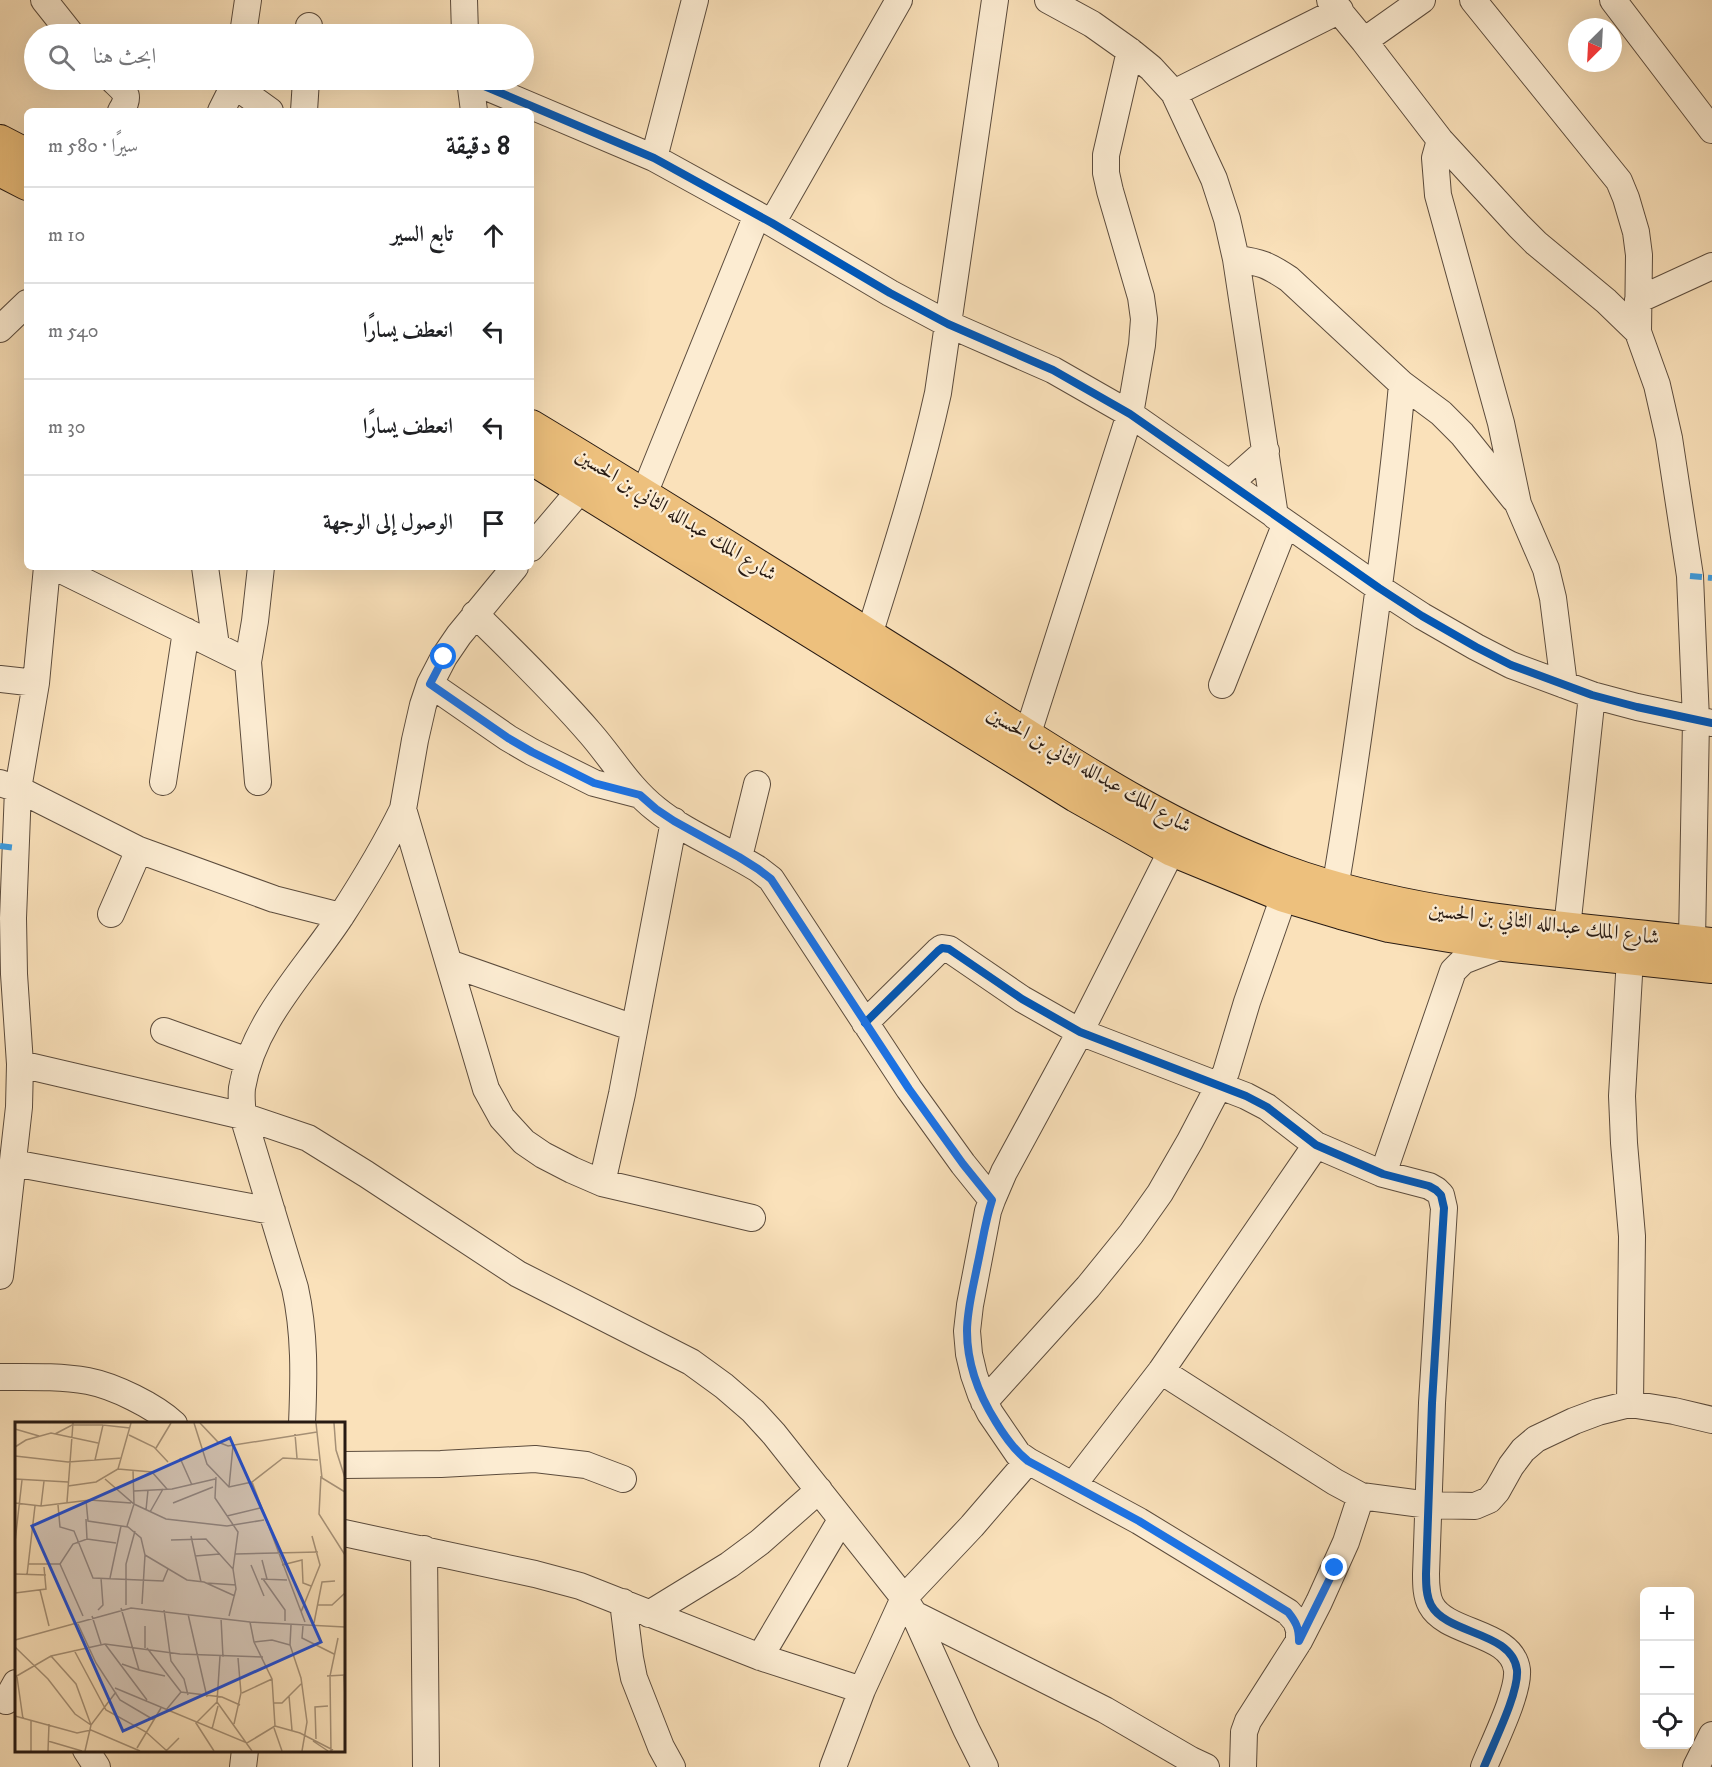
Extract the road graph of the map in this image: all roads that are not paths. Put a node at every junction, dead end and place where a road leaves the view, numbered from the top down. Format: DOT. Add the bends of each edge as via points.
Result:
graph roads {
  1 [pos="44,0"];
  2 [pos="248,0"];
  3 [pos="464,0"];
  4 [pos="695,0"];
  5 [pos="898,0"];
  6 [pos="995,0"];
  7 [pos="1048,0"];
  8 [pos="1422,0"];
  9 [pos="1473,0"];
  10 [pos="1613,0"];
  11 [pos="1335,5"];
  12 [pos="63,24"];
  13 [pos="244,24"];
  14 [pos="465,24"];
  15 [pos="1364,41"];
  16 [pos="1130,51"];
  17 [pos="122,90"];
  18 [pos="231,90"];
  19 [pos="245,90"];
  20 [pos="305,90"];
  21 [pos="471,90"];
  22 [pos="494,90"];
  23 [pos="1174,93"];
  24 [pos="123,108"];
  25 [pos="222,108"];
  26 [pos="266,108"];
  27 [pos="304,108"];
  28 [pos="474,108"];
  29 [pos="1712,130"];
  30 [pos="1440,140"];
  31 [pos="0,141"];
  32 [pos="24,153"];
  33 [pos="654,158"];
  34 [pos="0,170"];
  35 [pos="24,182"];
  36 [pos="764,219"];
  37 [pos="1236,259"];
  38 [pos="1712,266"];
  39 [pos="1638,300"];
  40 [pos="24,306"];
  41 [pos="948,324"];
  42 [pos="0,329"];
  43 [pos="1638,332"];
  44 [pos="1402,384"];
  45 [pos="1130,414"];
  46 [pos="534,428"];
  47 [pos="1266,451"];
  48 [pos="534,460"];
  49 [pos="1230,483"];
  50 [pos="581,489"];
  51 [pos="644,494"];
  52 [pos="1518,504"];
  53 [pos="1280,520"];
  54 [pos="534,544"];
  55 [pos="47,570"];
  56 [pos="61,570"];
  57 [pos="205,570"];
  58 [pos="261,570"];
  59 [pos="512,570"];
  60 [pos="1378,588"];
  61 [pos="475,614"];
  62 [pos="186,631"];
  63 [pos="869,635"];
  64 [pos="216,646"];
  65 [pos="248,662"];
  66 [pos="0,679"];
  67 [pos="917,682"];
  68 [pos="36,683"];
  69 [pos="430,684"];
  70 [pos="1222,685"];
  71 [pos="1564,685"];
  72 [pos="1592,695"];
  73 [pos="1704,722"];
  74 [pos="1027,736"];
  75 [pos="163,782"];
  76 [pos="258,782"];
  77 [pos="757,784"];
  78 [pos="9,786"];
  79 [pos="640,795"];
  80 [pos="403,809"];
  81 [pos="674,821"];
  82 [pos="140,850"];
  83 [pos="1172,850"];
  84 [pos="739,857"];
  85 [pos="1335,888"];
  86 [pos="1284,896"];
  87 [pos="111,914"];
  88 [pos="341,916"];
  89 [pos="1567,928"];
  90 [pos="1702,943"];
  91 [pos="1504,945"];
  92 [pos="1630,958"];
  93 [pos="449,963"];
  94 [pos="1712,967"];
  95 [pos="866,1023"];
  96 [pos="634,1028"];
  97 [pos="164,1031"];
  98 [pos="1080,1032"];
  99 [pos="248,1061"];
  100 [pos="20,1064"];
  101 [pos="1221,1085"];
  102 [pos="243,1116"];
  103 [pos="1316,1145"];
  104 [pos="13,1163"];
  105 [pos="1383,1174"];
  106 [pos="602,1183"];
  107 [pos="992,1200"];
  108 [pos="272,1211"];
  109 [pos="752,1218"];
  110 [pos="0,1276"];
  111 [pos="1161,1371"];
  112 [pos="0,1377"];
  113 [pos="984,1402"];
  114 [pos="1630,1404"];
  115 [pos="1712,1420"];
  116 [pos="169,1422"];
  117 [pos="302,1422"];
  118 [pos="1028,1461"];
  119 [pos="345,1465"];
  120 [pos="623,1479"];
  121 [pos="1073,1485"];
  122 [pos="819,1490"];
  123 [pos="1361,1496"];
  124 [pos="1429,1505"];
  125 [pos="841,1520"];
  126 [pos="345,1533"];
  127 [pos="424,1550"];
  128 [pos="623,1602"];
  129 [pos="909,1606"];
  130 [pos="650,1614"];
  131 [pos="1299,1641"];
  132 [pos="760,1657"];
  133 [pos="862,1690"];
  134 [pos="1712,1735"];
  135 [pos="87,1752"];
  136 [pos="245,1752"];
  137 [pos="98,1767"];
  138 [pos="243,1767"];
  139 [pos="426,1767"];
  140 [pos="672,1767"];
  141 [pos="833,1767"];
  142 [pos="985,1767"];
  143 [pos="1206,1767"];
  144 [pos="1243,1767"];
  145 [pos="1484,1767"];
  146 [pos="1696,1767"];
  1 -- 12 [label="street"];
  2 -- 13 [label="street"];
  3 -- 14 [label="street"];
  4 -- 33 [label="street"];
  5 -- 36 [label="street"];
  6 -- 41 [label="street"];
  7 -- 16 [label="street"];
  8 -- 15 [label="street"];
  9 -- 39 [label="street" via="1619,181 1636,232"];
  10 -- 29 [label="street"];
  11 -- 15 [label="street"];
  11 -- 23 [label="street"];
  15 -- 30 [label="street"];
  16 -- 23 [label="street"];
  16 -- 45 [label="street" via="1106,164 1144,319"];
  17 -- 24 [label="street" via="127,95"];
  18 -- 25 [label="street"];
  19 -- 26 [label="street"];
  20 -- 27 [label="street"];
  21 -- 28 [label="street"];
  22 -- 33 [label="street"];
  23 -- 37 [label="street" via="1214,178"];
  30 -- 43 [label="street" via="1536,243"];
  30 -- 52 [label="street" via="1435,158 1438,195 1502,423"];
  31 -- 32 [label="main road"];
  33 -- 36 [label="street"];
  34 -- 35 [label="main road"];
  36 -- 41 [label="street"];
  36 -- 51 [label="street"];
  37 -- 44 [label="street" via="1257,261 1289,279"];
  37 -- 47 [label="street"];
  38 -- 39 [label="street"];
  39 -- 43 [label="street"];
  40 -- 42 [label="street"];
  41 -- 45 [label="street" via="1053,370"];
  41 -- 63 [label="street" via="930,431"];
  43 -- 73 [label="street" via="1657,385 1669,438 1690,576"];
  44 -- 52 [label="street" via="1442,413"];
  44 -- 60 [label="street"];
  45 -- 49 [label="street"];
  45 -- 74 [label="street"];
  46 -- 51 [label="main road, شارع الملك عبدالله الثاني بن الحسين"];
  47 -- 49 [label="street"];
  47 -- 53 [label="street"];
  48 -- 50 [label="main road, شارع الملك عبدالله الثاني بن الحسين"];
  49 -- 53 [label="street"];
  50 -- 54 [label="street"];
  50 -- 67 [label="main road, شارع الملك عبدالله الثاني بن الحسين"];
  51 -- 63 [label="main road, شارع الملك عبدالله الثاني بن الحسين"];
  52 -- 71 [label="street" via="1546,569"];
  53 -- 60 [label="street"];
  53 -- 70 [label="street"];
  55 -- 68 [label="street"];
  56 -- 62 [label="street"];
  57 -- 64 [label="street"];
  58 -- 65 [label="street"];
  59 -- 61 [label="street"];
  60 -- 71 [label="street" via="1476,647"];
  60 -- 85 [label="street"];
  61 -- 69 [label="street"];
  61 -- 79 [label="street" via="572,713"];
  62 -- 64 [label="street"];
  62 -- 75 [label="street"];
  63 -- 67 [label="main road, شارع الملك عبدالله الثاني بن الحسين"];
  64 -- 65 [label="street"];
  65 -- 76 [label="street"];
  66 -- 68 [label="street"];
  67 -- 74 [label="main road, شارع الملك عبدالله الثاني بن الحسين"];
  67 -- 83 [label="main road, شارع الملك عبدالله الثاني بن الحسين" via="1076,796"];
  68 -- 78 [label="street"];
  69 -- 79 [label="street" via="532,752 594,783"];
  69 -- 80 [label="street"];
  71 -- 72 [label="street"];
  72 -- 73 [label="street"];
  72 -- 89 [label="street"];
  73 -- 90 [label="street"];
  74 -- 85 [label="main road, شارع الملك عبدالله الثاني بن الحسين" via="1197,834"];
  77 -- 84 [label="street"];
  78 -- 82 [label="street"];
  78 -- 100 [label="street"];
  79 -- 81 [label="street"];
  80 -- 88 [label="street"];
  80 -- 93 [label="street"];
  81 -- 84 [label="street"];
  81 -- 96 [label="street"];
  82 -- 87 [label="street"];
  82 -- 88 [label="street" via="274,899"];
  83 -- 86 [label="main road, شارع الملك عبدالله الثاني بن الحسين"];
  83 -- 98 [label="street"];
  84 -- 95 [label="street" via="771,879"];
  85 -- 89 [label="main road, شارع الملك عبدالله الثاني بن الحسين" via="1421,909"];
  86 -- 91 [label="main road, شارع الملك عبدالله الثاني بن الحسين" via="1389,926"];
  86 -- 101 [label="street"];
  88 -- 99 [label="street" via="276,1007"];
  89 -- 90 [label="main road, شارع الملك عبدالله الثاني بن الحسين"];
  91 -- 92 [label="main road, شارع الملك عبدالله الثاني بن الحسين"];
  91 -- 105 [label="street" via="1463,962 1453,971"];
  92 -- 94 [label="main road, شارع الملك عبدالله الثاني بن الحسين"];
  92 -- 114 [label="street" via="1622,1096 1632,1236"];
  93 -- 96 [label="street"];
  93 -- 106 [label="street" via="486,1089 502,1118 524,1142 543,1155"];
  95 -- 98 [label="street" via="945,948"];
  95 -- 107 [label="street" via="909,1089"];
  96 -- 106 [label="street"];
  97 -- 99 [label="street"];
  98 -- 101 [label="street"];
  98 -- 107 [label="street"];
  99 -- 102 [label="street" via="242,1091"];
  100 -- 102 [label="street"];
  100 -- 104 [label="street"];
  101 -- 103 [label="street" via="1267,1107"];
  101 -- 113 [label="street" via="1160,1193 1131,1234"];
  102 -- 108 [label="street"];
  102 -- 122 [label="street" via="308,1138 518,1274 690,1362 753,1411"];
  103 -- 105 [label="street"];
  103 -- 111 [label="street"];
  104 -- 108 [label="street"];
  104 -- 110 [label="street"];
  105 -- 124 [label="street" via="1429,1186 1440,1195 1444,1208"];
  106 -- 109 [label="street"];
  107 -- 113 [label="street" via="967,1331 974,1375"];
  108 -- 117 [label="street" via="301,1315"];
  111 -- 121 [label="street"];
  111 -- 123 [label="street"];
  112 -- 116 [label="street" via="89,1381 147,1404"];
  113 -- 118 [label="street" via="1018,1454"];
  114 -- 115 [label="street"];
  114 -- 124 [label="street" via="1582,1418 1536,1439 1523,1450 1489,1500 1475,1506"];
  118 -- 121 [label="street"];
  118 -- 129 [label="street"];
  119 -- 120 [label="street" via="535,1459 586,1465"];
  121 -- 131 [label="street" via="1288,1612 1296,1622"];
  122 -- 125 [label="street"];
  122 -- 130 [label="street" via="729,1565"];
  123 -- 124 [label="street"];
  123 -- 131 [label="street" via="1335,1568"];
  124 -- 145 [label="street" via="1426,1574 1432,1607 1439,1616 1494,1641 1513,1658 1516,1669 1514,1694"];
  125 -- 129 [label="street"];
  125 -- 132 [label="street"];
  126 -- 127 [label="street"];
  127 -- 128 [label="street" via="535,1574"];
  127 -- 139 [label="street"];
  128 -- 130 [label="street"];
  128 -- 140 [label="street" via="634,1678"];
  129 -- 133 [label="street"];
  129 -- 142 [label="street"];
  129 -- 143 [label="street"];
  130 -- 132 [label="street"];
  131 -- 144 [label="street" via="1248,1721"];
  132 -- 133 [label="street"];
  133 -- 141 [label="street"];
  134 -- 146 [label="street"];
  135 -- 137 [label="street"];
  136 -- 138 [label="street"];
}
